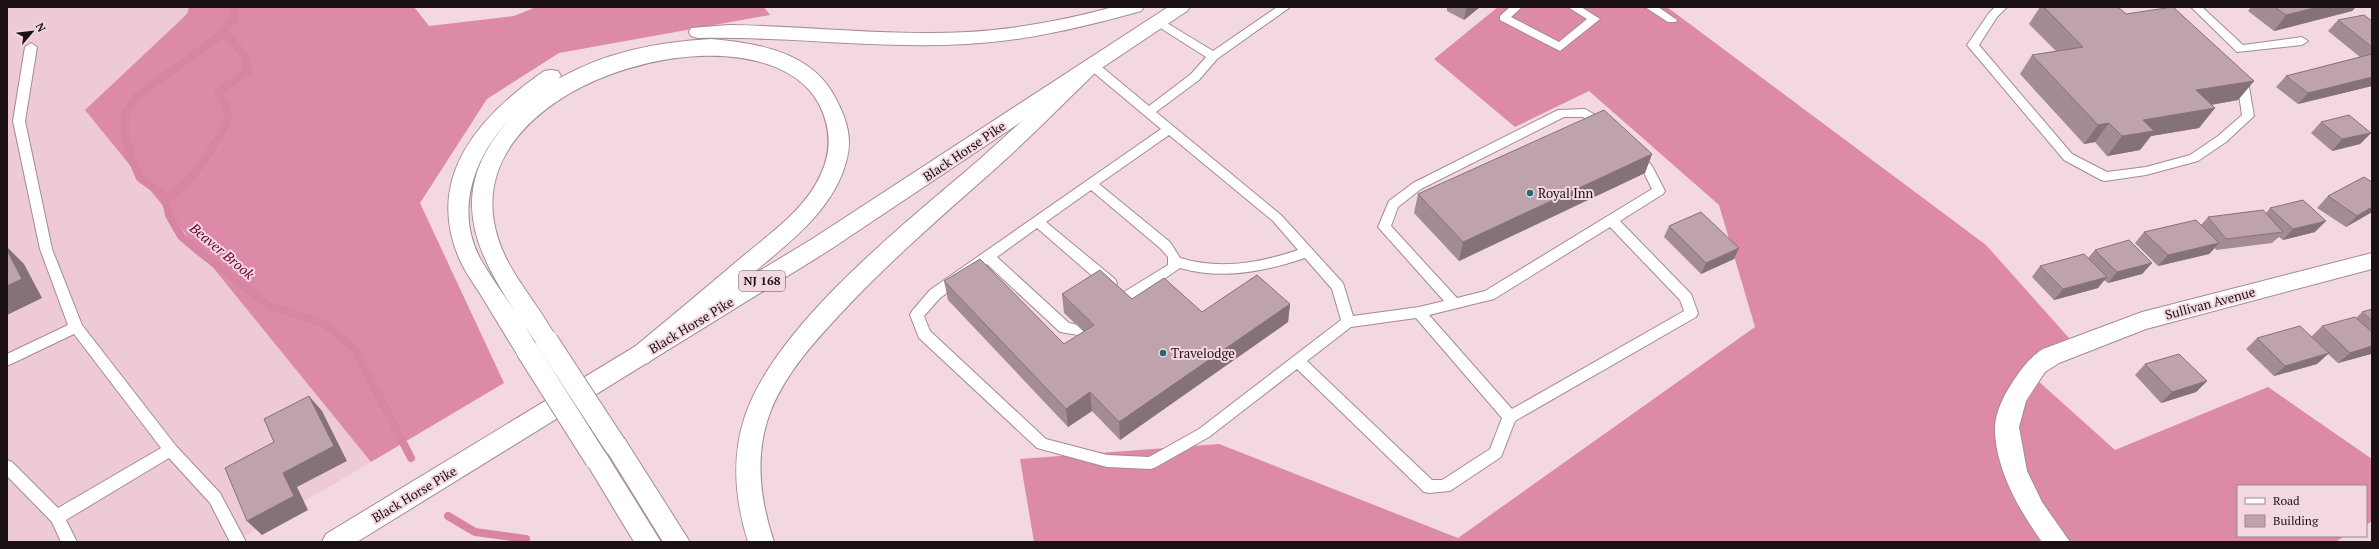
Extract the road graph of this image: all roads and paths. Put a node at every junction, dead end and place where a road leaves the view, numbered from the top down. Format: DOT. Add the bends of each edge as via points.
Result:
graph roads {
  1 [pos="1135,7"];
  2 [pos="1181,7"];
  3 [pos="1282,7"];
  4 [pos="1518,7"];
  5 [pos="1573,7"];
  6 [pos="1650,7"];
  7 [pos="2002,7"];
  8 [pos="2196,7"];
  9 [pos="1672,20"];
  10 [pos="1158,22"];
  11 [pos="2302,41"];
  12 [pos="31,47"];
  13 [pos="1213,56"];
  14 [pos="1092,65"];
  15 [pos="2226,71"];
  16 [pos="1148,112"];
  17 [pos="1170,129"];
  18 [pos="1617,136"];
  19 [pos="1629,146"];
  20 [pos="1091,184"];
  21 [pos="1611,220"];
  22 [pos="1038,222"];
  23 [pos="1307,252"];
  24 [pos="988,257"];
  25 [pos="2372,261"];
  26 [pos="1174,262"];
  27 [pos="1454,303"];
  28 [pos="1418,312"];
  29 [pos="1348,322"];
  30 [pos="76,327"];
  31 [pos="1078,330"];
  32 [pos="537,345"];
  33 [pos="640,356"];
  34 [pos="7,360"];
  35 [pos="1298,361"];
  36 [pos="1510,416"];
  37 [pos="171,450"];
  38 [pos="605,452"];
  39 [pos="7,466"];
  40 [pos="57,517"];
  41 [pos="69,542"];
  42 [pos="238,542"];
  43 [pos="335,542"];
  44 [pos="648,542"];
  45 [pos="677,542"];
  46 [pos="760,542"];
  47 [pos="2057,542"];
  1 -- 32 [label="main road" via="1050,28 970,39 914,39 760,31 677,34 643,39 607,50 554,74 520,98 492,124 471,155 464,172 459,200 460,230 470,259"];
  2 -- 10 [label="main road, Black Horse Pike / NJ 168"];
  3 -- 13 [label="lane" via="1284,8"];
  4 -- 5 [label="lane" via="1504,18 1560,47 1595,19"];
  6 -- 9 [label="lane"];
  7 -- 15 [label="lane" via="1993,15 1973,45 2068,157 2105,177 2146,171 2194,158 2222,139 2248,116 2243,87"];
  8 -- 11 [label="lane" via="2241,49"];
  10 -- 13 [label="lane"];
  10 -- 14 [label="main road, Black Horse Pike / NJ 168"];
  12 -- 30 [label="lane" via="19,120 46,249"];
  13 -- 16 [label="lane" via="1196,77"];
  14 -- 16 [label="lane"];
  14 -- 33 [label="main road, Black Horse Pike / NJ 168" via="820,245"];
  14 -- 46 [label="main road" via="1011,144 863,275 787,358 760,407 747,458 751,506"];
  16 -- 17 [label="lane"];
  17 -- 20 [label="lane"];
  17 -- 23 [label="lane" via="1277,218"];
  18 -- 27 [label="lane" via="1585,113 1562,113 1418,186 1394,204 1384,227"];
  19 -- 21 [label="lane" via="1648,168 1658,191"];
  20 -- 22 [label="lane"];
  20 -- 26 [label="lane" via="1165,245 1174,256"];
  21 -- 27 [label="lane" via="1489,295"];
  21 -- 36 [label="lane" via="1686,298 1691,313"];
  22 -- 24 [label="lane"];
  22 -- 26 [label="lane" via="1125,298 1174,267"];
  23 -- 26 [label="lane" via="1273,264 1228,272 1190,267"];
  23 -- 29 [label="lane" via="1338,287"];
  24 -- 31 [label="lane" via="1065,328"];
  24 -- 35 [label="lane" via="935,294 917,315 924,334 1042,444 1107,461 1151,463 1204,433"];
  25 -- 47 [label="main road, Sullivan Avenue" via="2142,321 2051,356 2037,365 2015,398 2007,427 2015,471 2032,510"];
  27 -- 28 [label="lane"];
  28 -- 29 [label="lane"];
  28 -- 36 [label="lane"];
  29 -- 35 [label="lane"];
  30 -- 34 [label="lane"];
  30 -- 37 [label="lane"];
  32 -- 33 [label="main road" via="486,238 482,219 485,181 498,149 512,127 561,86 599,67 639,53 713,45 759,51 780,58 813,80 826,93 833,107 840,142 828,186 815,204 794,225"];
  32 -- 38 [label="main road, bridge"];
  33 -- 43 [label="main road, Black Horse Pike / NJ 168"];
  35 -- 36 [label="lane" via="1429,487 1445,486 1496,453"];
  37 -- 40 [label="lane"];
  37 -- 42 [label="lane" via="215,498"];
  38 -- 44 [label="main road"];
  38 -- 45 [label="main road"];
  39 -- 40 [label="lane"];
  40 -- 41 [label="lane"];
}
